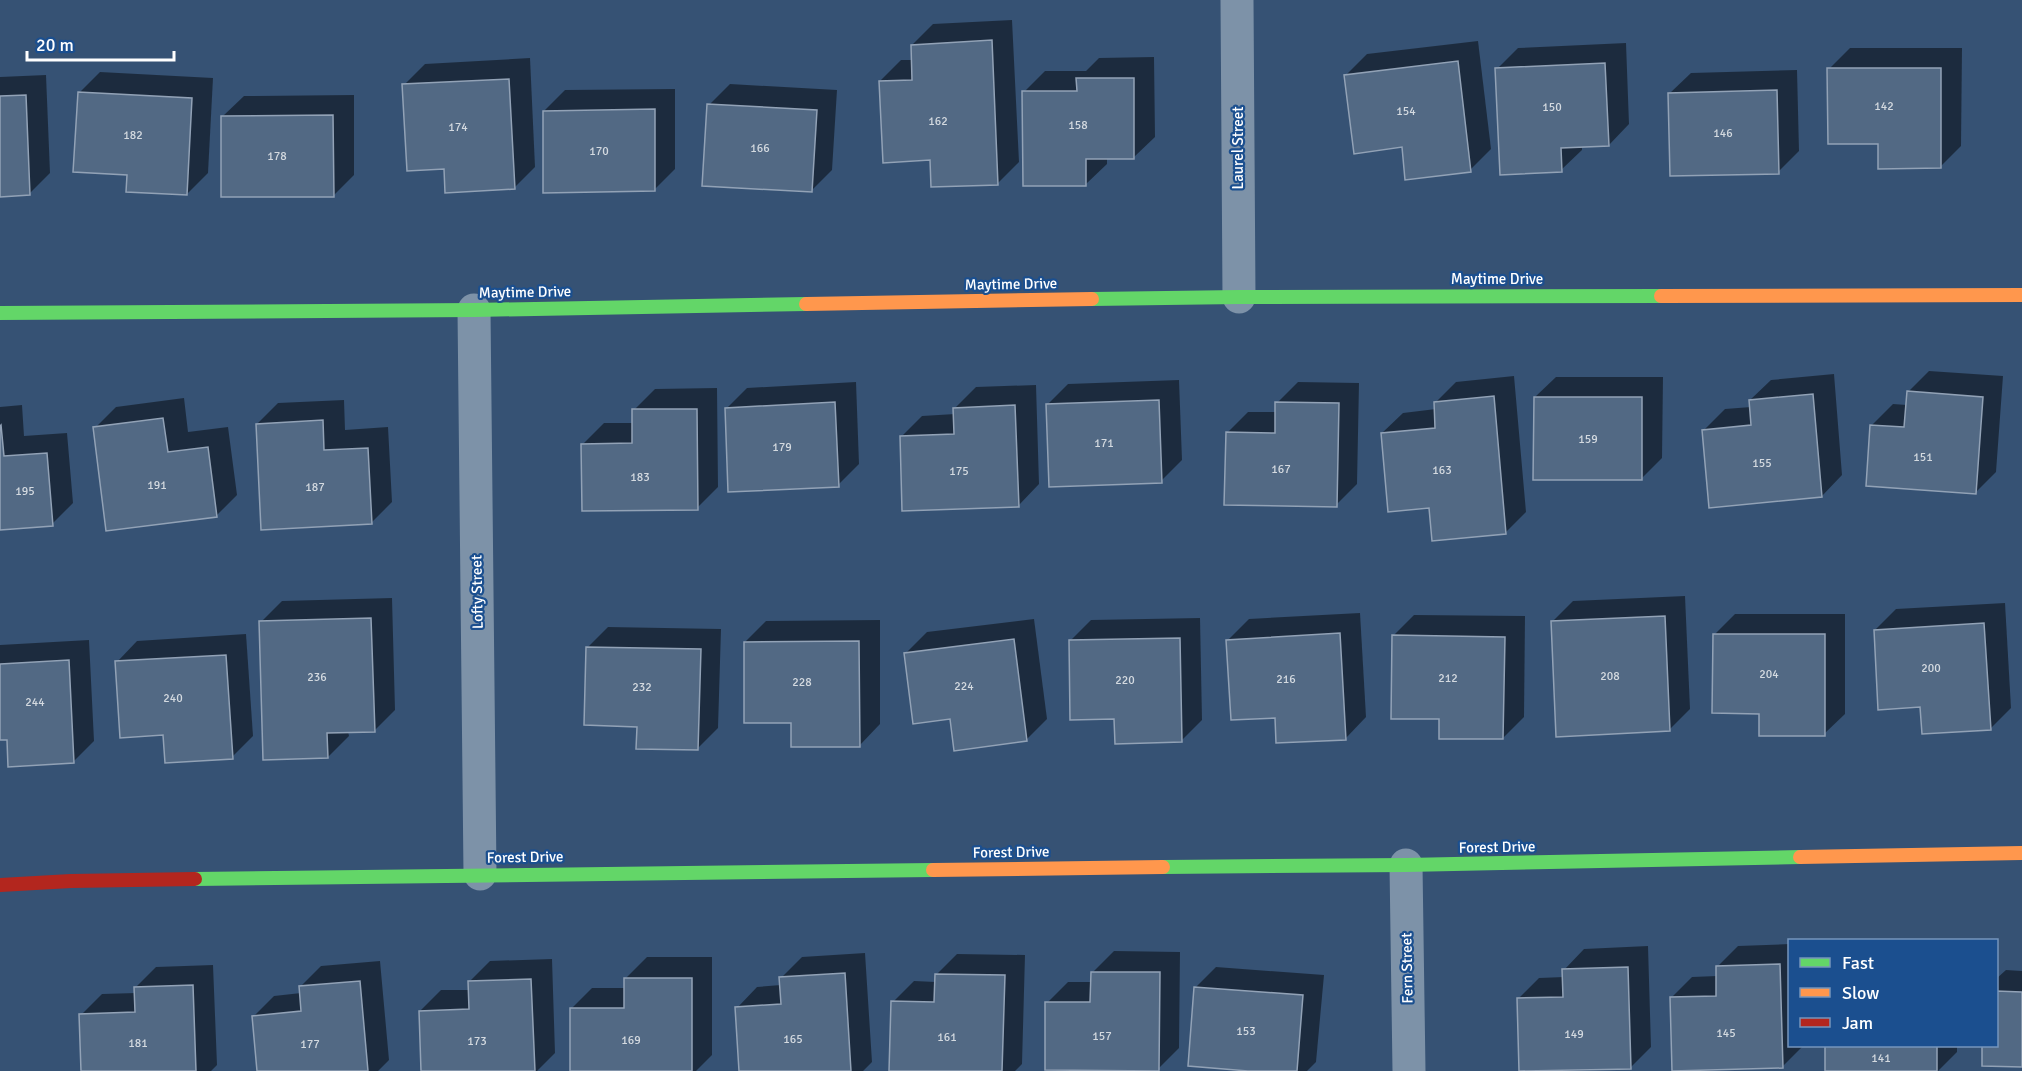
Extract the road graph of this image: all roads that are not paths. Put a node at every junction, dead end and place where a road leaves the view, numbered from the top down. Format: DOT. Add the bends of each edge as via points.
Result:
graph roads {
  1 [pos="1237,0"];
  2 [pos="2022,295"];
  3 [pos="1239,297"];
  4 [pos="474,310"];
  5 [pos="0,313"];
  6 [pos="2022,853"];
  7 [pos="1406,865"];
  8 [pos="480,874"];
  9 [pos="0,885"];
  10 [pos="1409,1071"];
  1 -- 3 [label="street, Laurel Street"];
  2 -- 3 [label="street, Maytime Drive"];
  3 -- 4 [label="street, Maytime Drive"];
  4 -- 5 [label="street, Maytime Drive"];
  4 -- 8 [label="street, Lofty Street"];
  6 -- 7 [label="street, Forest Drive"];
  7 -- 8 [label="street, Forest Drive"];
  7 -- 10 [label="street, Fern Street"];
  8 -- 9 [label="street, Forest Drive"];
}
